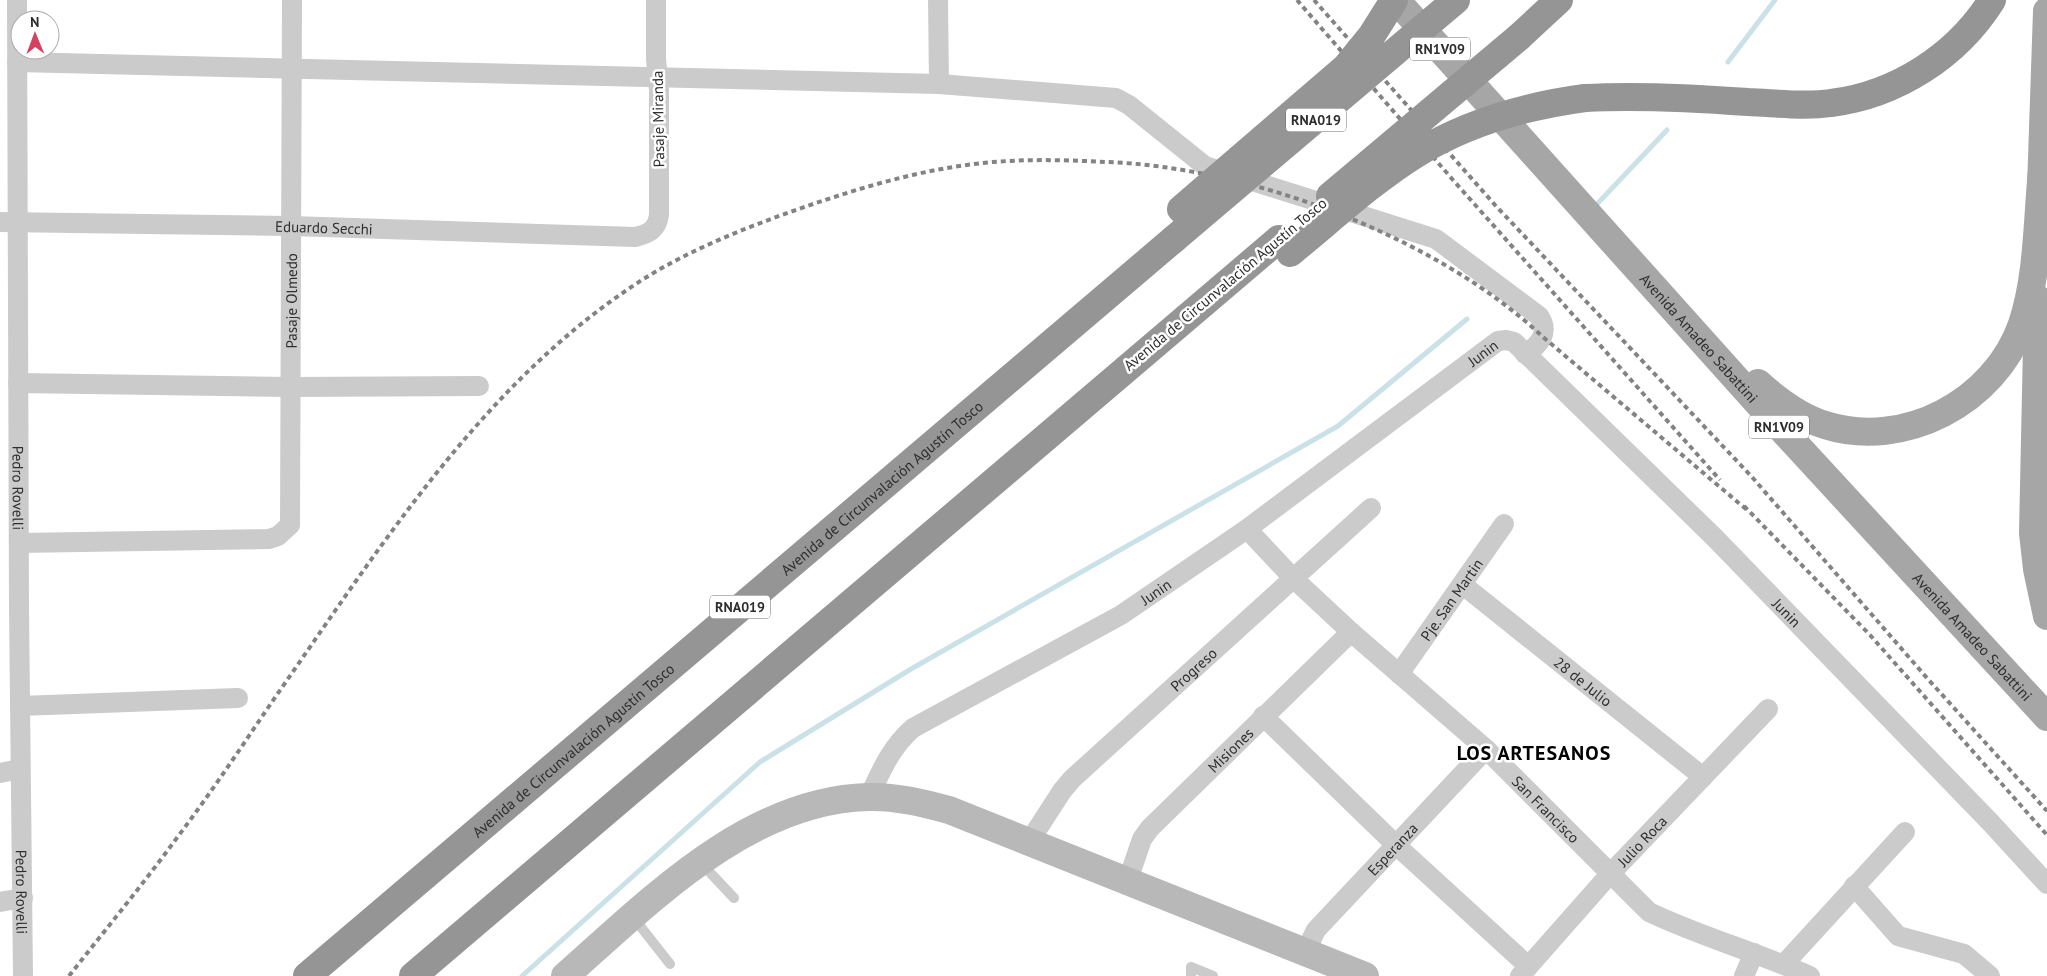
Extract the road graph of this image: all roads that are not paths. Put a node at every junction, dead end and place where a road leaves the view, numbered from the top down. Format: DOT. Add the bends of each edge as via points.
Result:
graph roads {
  1 [pos="17,0"];
  2 [pos="292,0"];
  3 [pos="656,0"];
  4 [pos="938,0"];
  5 [pos="1395,0"];
  6 [pos="1409,0"];
  7 [pos="1456,0"];
  8 [pos="1559,0"];
  9 [pos="1992,0"];
  10 [pos="2047,11"];
  11 [pos="17,62"];
  12 [pos="292,67"];
  13 [pos="658,77"];
  14 [pos="939,84"];
  15 [pos="1484,97"];
  16 [pos="1516,132"];
  17 [pos="2042,170"];
  18 [pos="9,222"];
  19 [pos="291,226"];
  20 [pos="1168,232"];
  21 [pos="648,234"];
  22 [pos="1285,246"];
  23 [pos="1525,354"];
  24 [pos="18,383"];
  25 [pos="479,386"];
  26 [pos="290,387"];
  27 [pos="1371,508"];
  28 [pos="1504,524"];
  29 [pos="1247,529"];
  30 [pos="19,543"];
  31 [pos="1293,578"];
  32 [pos="1463,585"];
  33 [pos="9,609"];
  34 [pos="2047,616"];
  35 [pos="1351,632"];
  36 [pos="1399,674"];
  37 [pos="238,698"];
  38 [pos="20,706"];
  39 [pos="1768,709"];
  40 [pos="724,711"];
  41 [pos="1263,716"];
  42 [pos="2047,717"];
  43 [pos="1486,750"];
  44 [pos="20,769"];
  45 [pos="0,773"];
  46 [pos="1703,777"];
  47 [pos="868,797"];
  48 [pos="1905,832"];
  49 [pos="1029,842"];
  50 [pos="1397,846"];
  51 [pos="700,862"];
  52 [pos="1610,874"];
  53 [pos="1128,880"];
  54 [pos="2047,884"];
  55 [pos="1854,886"];
  56 [pos="23,898"];
  57 [pos="734,898"];
  58 [pos="0,902"];
  59 [pos="632,917"];
  60 [pos="1305,952"];
  61 [pos="1754,953"];
  62 [pos="670,964"];
  63 [pos="1784,964"];
  64 [pos="1524,971"];
  65 [pos="23,976"];
  66 [pos="307,976"];
  67 [pos="413,976"];
  68 [pos="442,976"];
  69 [pos="565,976"];
  70 [pos="1191,976"];
  71 [pos="1213,976"];
  72 [pos="1364,976"];
  73 [pos="1744,976"];
  74 [pos="1810,976"];
  75 [pos="1990,976"];
  1 -- 11 [label="street, Pedro Rovelli"];
  2 -- 12 [label="street, Pasaje Olmedo"];
  3 -- 13 [label="street, Pasaje Miranda"];
  4 -- 14 [label="street"];
  5 -- 15 [label="main road, Avenida Amadeo Sabattini / RN1V09"];
  5 -- 20 [label="highway, bridge" via="1346,67"];
  6 -- 15 [label="main road"];
  7 -- 20 [label="highway, Avenida de Circunvalación Agustín Tosco / RNA019, bridge"];
  8 -- 22 [label="highway, Avenida de Circunvalación Agustín Tosco, bridge"];
  9 -- 22 [label="highway, bridge" via="1961,39 1926,68 1893,86 1853,100 1808,104 1585,98 1510,112 1432,145"];
  10 -- 17 [label="main road"];
  11 -- 12 [label="street"];
  11 -- 18 [label="street, Pedro Rovelli"];
  12 -- 13 [label="street"];
  12 -- 19 [label="street, Pasaje Olmedo"];
  13 -- 14 [label="street"];
  13 -- 21 [label="street, Pasaje Miranda" via="659,215 658,224"];
  14 -- 23 [label="street" via="1116,98 1205,166 1436,239 1540,316 1543,337 1535,348"];
  15 -- 16 [label="main road, Avenida Amadeo Sabattini / RN1V09"];
  16 -- 17 [label="main road" via="1615,224 1772,396 1808,419 1846,430 1888,430 1931,420 1970,397 1999,366 2021,325 2027,305"];
  16 -- 42 [label="main road, Avenida Amadeo Sabattini / RN1V09" via="1758,404"];
  17 -- 34 [label="main road" via="2033,500 2037,569"];
  18 -- 19 [label="street, Eduardo Secchi"];
  18 -- 24 [label="street, Pedro Rovelli"];
  19 -- 21 [label="street, Eduardo Secchi" via="635,237"];
  19 -- 26 [label="street, Pasaje Olmedo"];
  20 -- 66 [label="highway, Avenida de Circunvalación Agustín Tosco / RNA019" via="634,698"];
  22 -- 40 [label="highway, Avenida de Circunvalación Agustín Tosco"];
  23 -- 29 [label="street, Junin" via="1514,342 1498,341"];
  23 -- 54 [label="street, Junin" via="1715,538 1991,822"];
  24 -- 26 [label="street"];
  24 -- 30 [label="street, Pedro Rovelli"];
  25 -- 26 [label="street"];
  26 -- 30 [label="street, Pasaje Olmedo" via="291,516 290,525 278,536 269,539"];
  27 -- 31 [label="street, Progreso"];
  28 -- 32 [label="street, Pje. San Martin"];
  29 -- 31 [label="street, San Francisco"];
  29 -- 47 [label="street, Junin" via="1121,615 913,728 888,757"];
  30 -- 33 [label="street, Pedro Rovelli"];
  31 -- 35 [label="street, San Francisco"];
  31 -- 49 [label="street, Progreso" via="1072,779"];
  32 -- 36 [label="street, Pje. San Martin"];
  32 -- 46 [label="street, 28 de Julio"];
  33 -- 38 [label="street, Pedro Rovelli"];
  35 -- 36 [label="street, San Francisco"];
  35 -- 41 [label="street, Misiones"];
  36 -- 43 [label="street, San Francisco"];
  37 -- 38 [label="street"];
  38 -- 44 [label="street, Pedro Rovelli"];
  39 -- 46 [label="street, Julio Roca"];
  40 -- 67 [label="highway, Avenida de Circunvalación Agustín Tosco"];
  40 -- 68 [label="highway" via="632,812"];
  41 -- 50 [label="street"];
  41 -- 53 [label="street, Misiones" via="1150,828 1142,839"];
  43 -- 50 [label="street, Esperanza"];
  43 -- 52 [label="street, San Francisco"];
  44 -- 45 [label="street"];
  44 -- 56 [label="street, Pedro Rovelli"];
  46 -- 52 [label="street, Julio Roca"];
  47 -- 49 [label="main road" via="916,801 949,810"];
  47 -- 51 [label="main road" via="832,800 796,809 755,826"];
  48 -- 55 [label="street"];
  49 -- 53 [label="main road"];
  50 -- 60 [label="street, Esperanza" via="1316,930"];
  50 -- 64 [label="street"];
  51 -- 57 [label="lane"];
  51 -- 59 [label="main road"];
  52 -- 61 [label="street, San Francisco" via="1649,912"];
  52 -- 64 [label="street, Julio Roca"];
  53 -- 60 [label="main road"];
  55 -- 63 [label="street"];
  55 -- 75 [label="street" via="1898,936 1964,954"];
  56 -- 58 [label="street"];
  56 -- 65 [label="street, Pedro Rovelli"];
  59 -- 62 [label="lane"];
  59 -- 69 [label="main road"];
  60 -- 72 [label="main road"];
  61 -- 63 [label="street, San Francisco"];
  61 -- 73 [label="street"];
  63 -- 74 [label="street, San Francisco"];
  70 -- 71 [label="lane" via="1191,967"];
}
